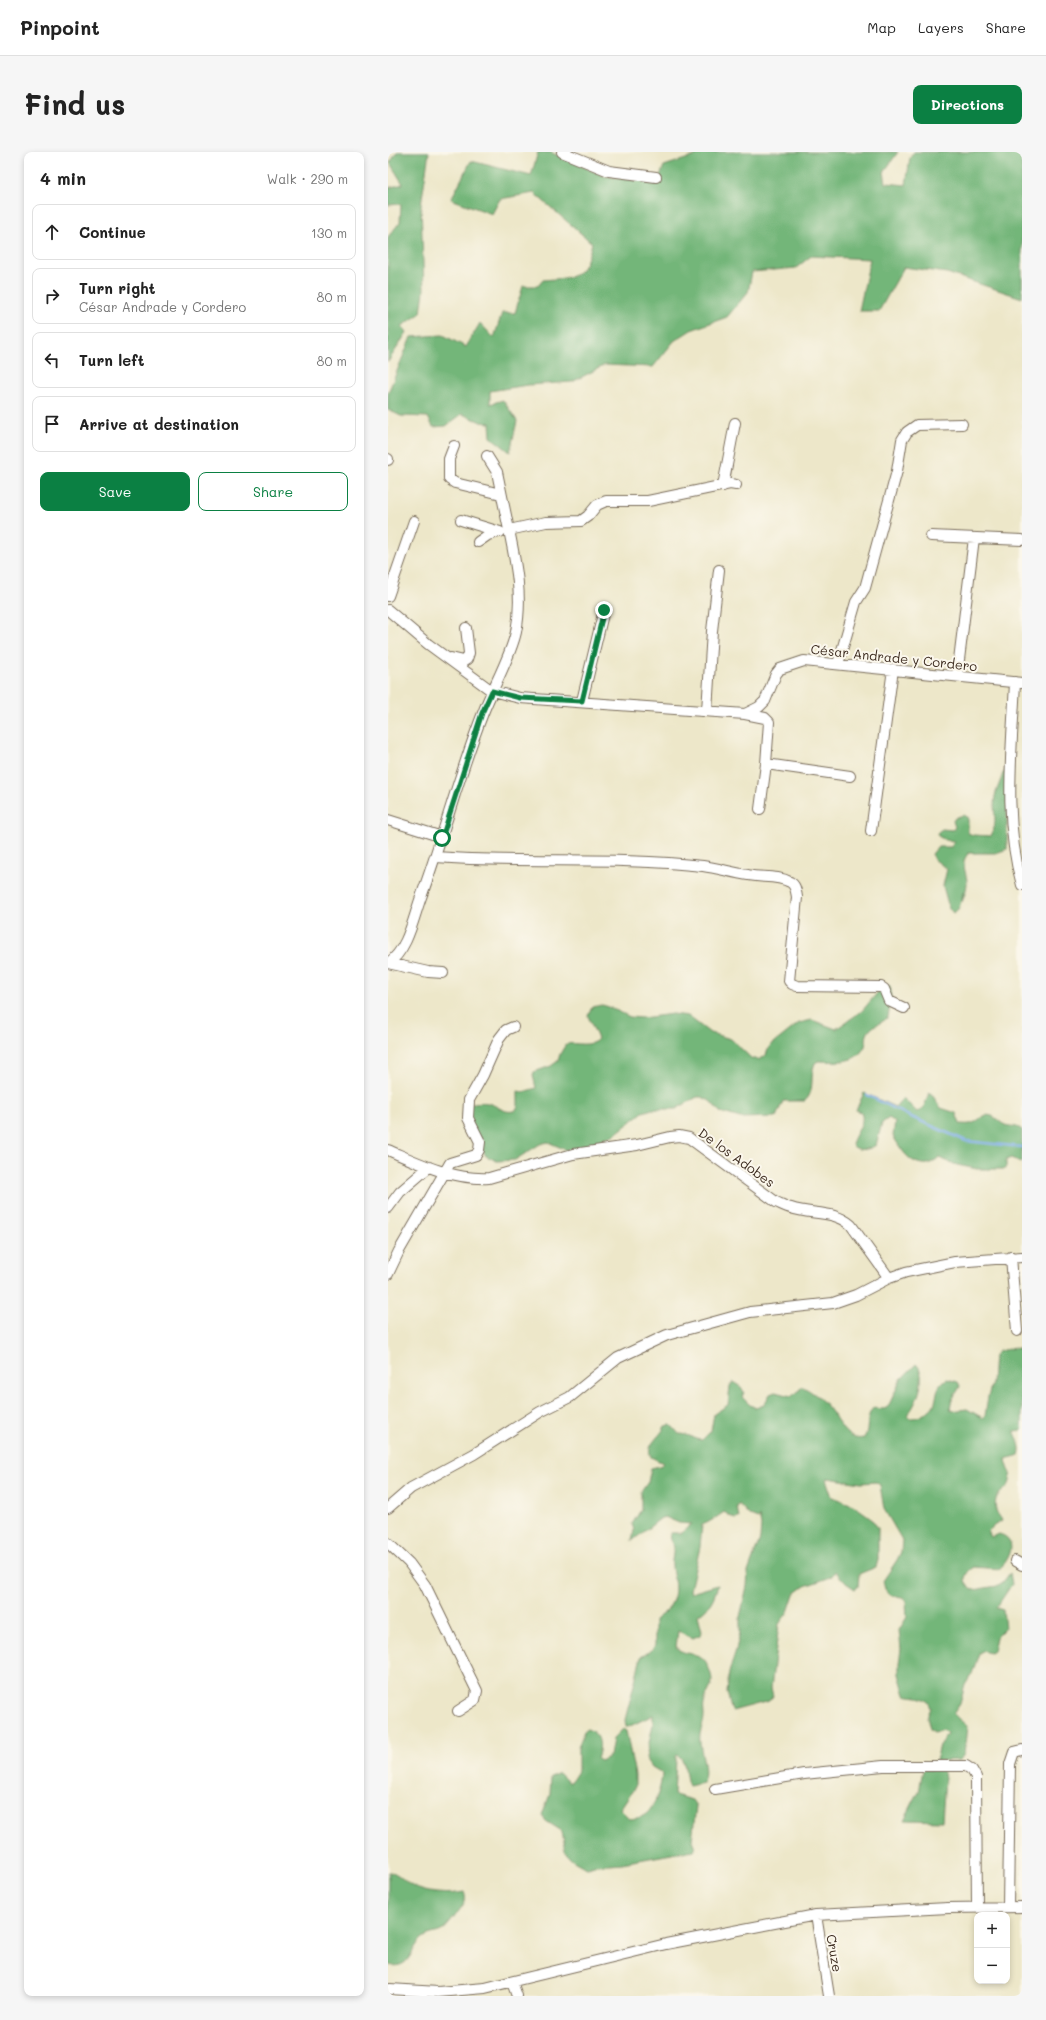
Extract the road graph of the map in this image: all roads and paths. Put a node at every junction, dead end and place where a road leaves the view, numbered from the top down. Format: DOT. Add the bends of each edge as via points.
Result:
graph roads {
  1 [pos="562,152"];
  2 [pos="656,177"];
  3 [pos="735,423"];
  4 [pos="962,424"];
  5 [pos="454,446"];
  6 [pos="487,456"];
  7 [pos="736,485"];
  8 [pos="723,486"];
  9 [pos="502,494"];
  10 [pos="461,520"];
  11 [pos="414,521"];
  12 [pos="507,533"];
  13 [pos="931,536"];
  14 [pos="974,538"];
  15 [pos="1022,540"];
  16 [pos="478,542"];
  17 [pos="719,570"];
  18 [pos="388,596"];
  19 [pos="388,610"];
  20 [pos="604,610"];
  21 [pos="466,628"];
  22 [pos="445,656"];
  23 [pos="838,664"];
  24 [pos="893,669"];
  25 [pos="957,676"];
  26 [pos="1019,683"];
  27 [pos="492,691"];
  28 [pos="582,701"];
  29 [pos="707,711"];
  30 [pos="745,714"];
  31 [pos="766,764"];
  32 [pos="850,776"];
  33 [pos="760,810"];
  34 [pos="388,820"];
  35 [pos="871,831"];
  36 [pos="442,838"];
  37 [pos="1018,850"];
  38 [pos="436,857"];
  39 [pos="1022,885"];
  40 [pos="388,963"];
  41 [pos="443,973"];
  42 [pos="904,1008"];
  43 [pos="513,1027"];
  44 [pos="388,1150"];
  45 [pos="429,1167"];
  46 [pos="445,1173"];
  47 [pos="388,1208"];
  48 [pos="1011,1257"];
  49 [pos="1022,1257"];
  50 [pos="388,1274"];
  51 [pos="889,1278"];
  52 [pos="1017,1331"];
  53 [pos="388,1508"];
  54 [pos="388,1543"];
  55 [pos="458,1711"];
  56 [pos="1022,1750"];
  57 [pos="715,1789"];
  58 [pos="977,1907"];
  59 [pos="1008,1907"];
  60 [pos="1022,1907"];
  61 [pos="816,1915"];
  62 [pos="512,1982"];
  63 [pos="390,1988"];
  64 [pos="517,1996"];
  65 [pos="830,1996"];
  1 -- 2 [label="street" via="609,171"];
  3 -- 8 [label="street"];
  4 -- 23 [label="street" via="917,425 907,432 902,440 897,471 865,588 856,602"];
  5 -- 9 [label="street" via="449,459 449,479 455,483"];
  6 -- 9 [label="street" via="497,472"];
  7 -- 8 [label="street"];
  8 -- 12 [label="street" via="648,501 606,501 581,521 546,522"];
  9 -- 12 [label="street"];
  10 -- 12 [label="street"];
  11 -- 18 [label="street"];
  12 -- 16 [label="street" via="488,535"];
  12 -- 27 [label="street" via="519,578 520,607 516,634"];
  13 -- 14 [label="street"];
  14 -- 15 [label="street"];
  14 -- 25 [label="street"];
  17 -- 29 [label="street"];
  19 -- 22 [label="street"];
  20 -- 28 [label="street"];
  21 -- 22 [label="street" via="469,653 467,659 464,661"];
  22 -- 27 [label="street"];
  23 -- 24 [label="street, César Andrade y Cordero"];
  23 -- 30 [label="street, César Andrade y Cordero" via="804,661 786,666 776,674 765,701"];
  24 -- 25 [label="street, César Andrade y Cordero"];
  24 -- 35 [label="street"];
  25 -- 26 [label="street, César Andrade y Cordero"];
  26 -- 37 [label="street" via="1010,797"];
  27 -- 28 [label="street" via="520,698"];
  27 -- 36 [label="street" via="482,713"];
  28 -- 29 [label="street"];
  29 -- 30 [label="street"];
  30 -- 31 [label="street" via="765,718 769,722"];
  31 -- 32 [label="street"];
  31 -- 33 [label="street"];
  34 -- 36 [label="street"];
  36 -- 38 [label="street"];
  37 -- 39 [label="street"];
  38 -- 40 [label="street" via="403,945 394,960"];
  38 -- 42 [label="street" via="469,860 544,859 670,863 705,866 791,882 797,897 789,981 797,986 881,987 889,1002"];
  40 -- 41 [label="street"];
  43 -- 46 [label="street" via="506,1030 499,1039 484,1075 469,1100 468,1118 480,1142 479,1150 476,1155 450,1164"];
  44 -- 45 [label="street, De los Adobes"];
  45 -- 46 [label="street, De los Adobes"];
  45 -- 47 [label="street" via="400,1192"];
  46 -- 50 [label="street"];
  46 -- 51 [label="street, De los Adobes" via="475,1179 489,1178 573,1154 638,1145 678,1136 689,1138 776,1202 790,1208 837,1216 845,1220"];
  48 -- 49 [label="street"];
  48 -- 51 [label="street" via="955,1262"];
  48 -- 52 [label="street"];
  51 -- 53 [label="street" via="856,1296 833,1303 750,1312 667,1335 618,1358 570,1397 540,1412 474,1454 410,1488"];
  54 -- 55 [label="street" via="409,1563 425,1585 477,1691 475,1700"];
  56 -- 59 [label="street" via="1014,1752 1010,1764"];
  57 -- 58 [label="street" via="804,1774 883,1766 966,1766 976,1777"];
  58 -- 59 [label="street"];
  58 -- 61 [label="street"];
  59 -- 60 [label="street"];
  61 -- 62 [label="street" via="666,1944"];
  61 -- 65 [label="street, Cruze"];
  62 -- 63 [label="street" via="485,1988 438,1992"];
  62 -- 64 [label="street"];
}
